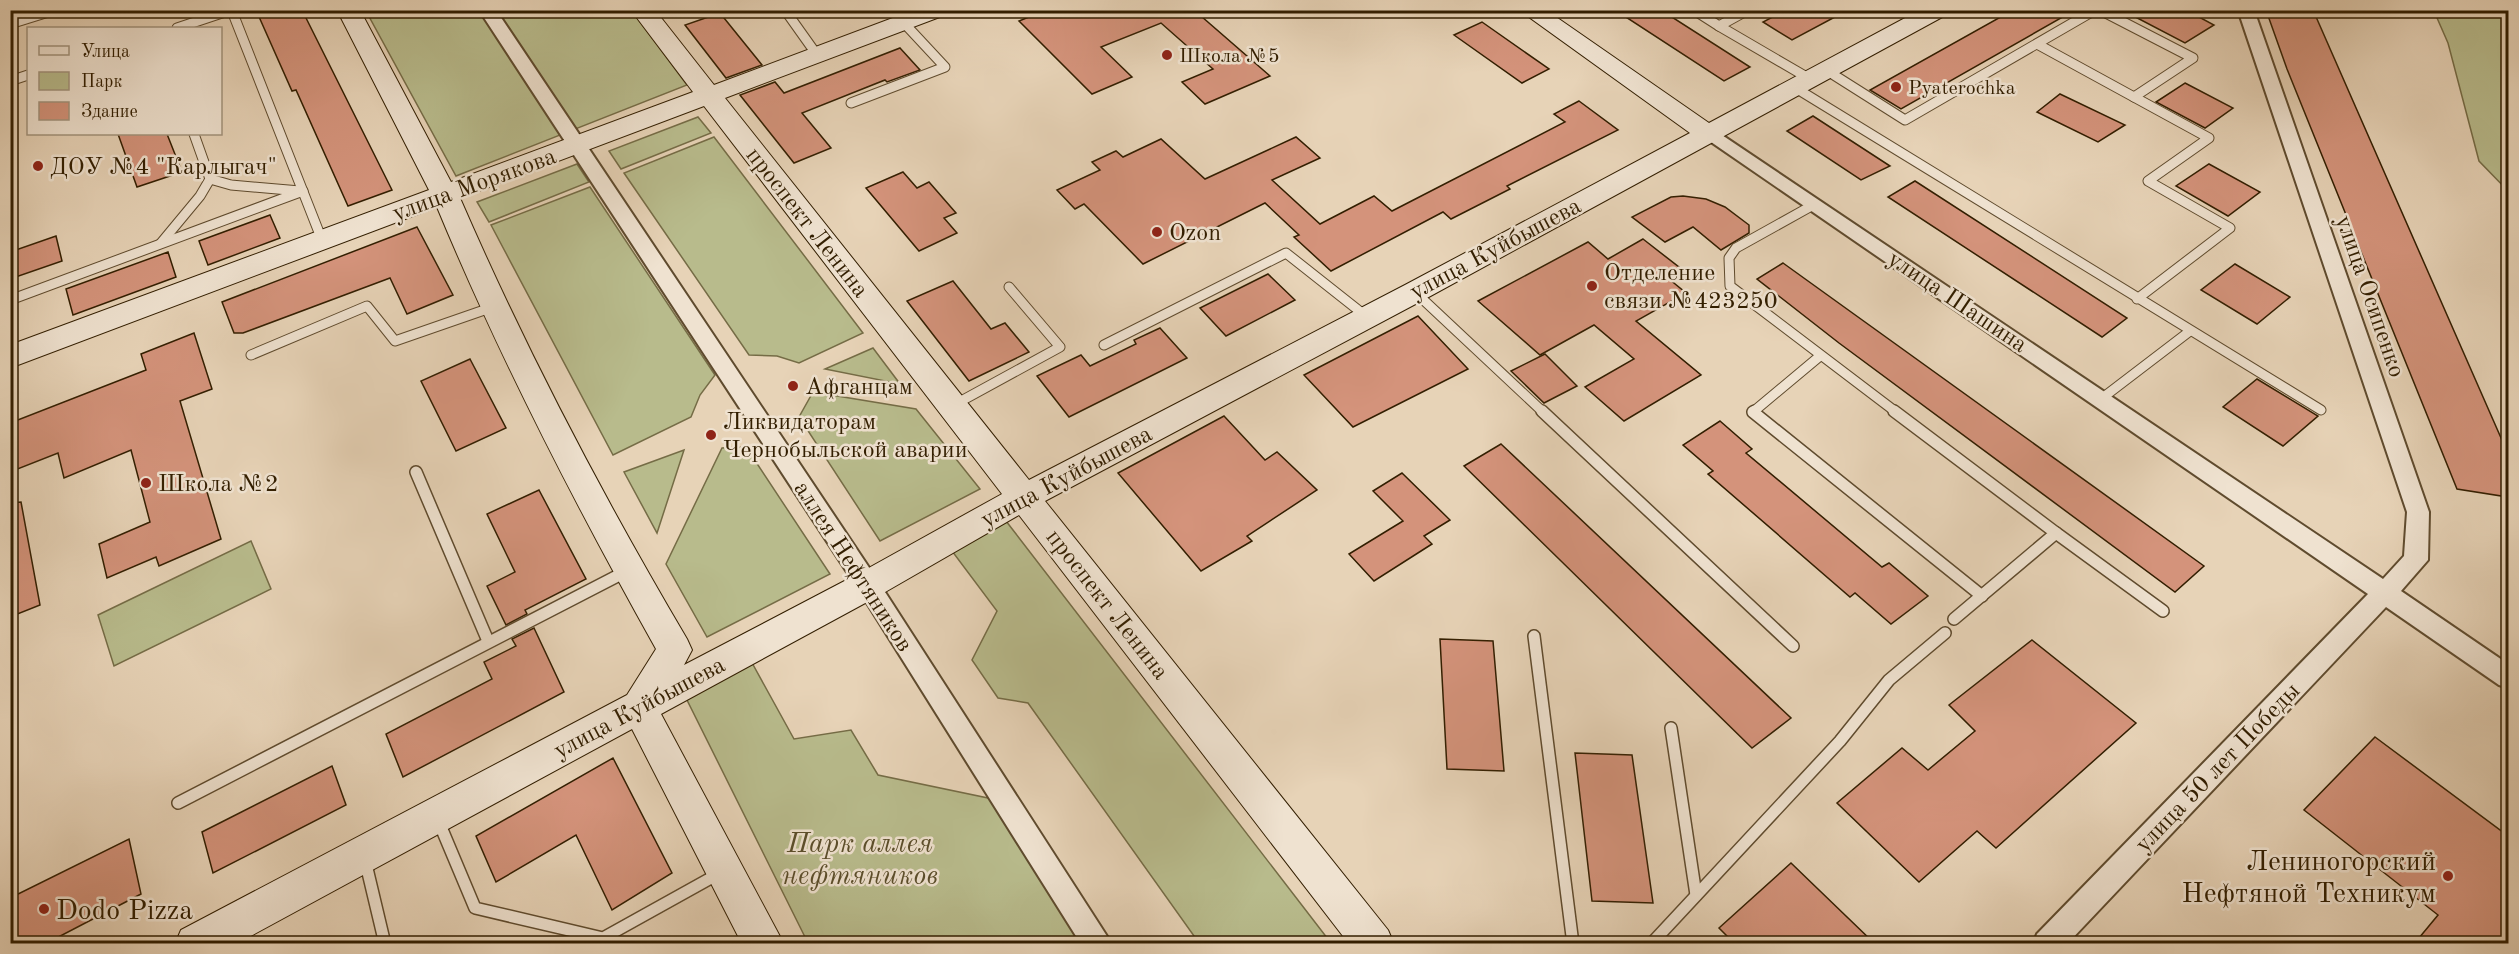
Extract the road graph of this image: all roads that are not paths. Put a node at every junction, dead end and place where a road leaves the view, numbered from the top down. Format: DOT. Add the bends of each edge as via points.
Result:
graph roads {
  1 [pos="55,10"];
  2 [pos="348,10"];
  3 [pos="487,10"];
  4 [pos="642,10"];
  5 [pos="785,10"];
  6 [pos="936,10"];
  7 [pos="1530,10"];
  8 [pos="1694,10"];
  9 [pos="1748,10"];
  10 [pos="1938,10"];
  11 [pos="2095,10"];
  12 [pos="2100,10"];
  13 [pos="2246,10"];
  14 [pos="231,11"];
  15 [pos="904,23"];
  16 [pos="10,24"];
  17 [pos="1719,26"];
  18 [pos="180,27"];
  19 [pos="2037,44"];
  20 [pos="817,55"];
  21 [pos="27,75"];
  22 [pos="1810,79"];
  23 [pos="10,81"];
  24 [pos="709,96"];
  25 [pos="2134,97"];
  26 [pos="851,103"];
  27 [pos="1707,134"];
  28 [pos="194,135"];
  29 [pos="576,146"];
  30 [pos="210,179"];
  31 [pos="303,191"];
  32 [pos="445,195"];
  33 [pos="1815,204"];
  34 [pos="322,240"];
  35 [pos="159,245"];
  36 [pos="1009,287"];
  37 [pos="1415,291"];
  38 [pos="2137,299"];
  39 [pos="10,300"];
  40 [pos="493,307"];
  41 [pos="1367,317"];
  42 [pos="2190,331"];
  43 [pos="1104,345"];
  44 [pos="251,355"];
  45 [pos="1820,356"];
  46 [pos="10,357"];
  47 [pos="2101,399"];
  48 [pos="952,406"];
  49 [pos="2321,410"];
  50 [pos="416,472"];
  51 [pos="1024,497"];
  52 [pos="2056,533"];
  53 [pos="630,570"];
  54 [pos="868,585"];
  55 [pos="2386,591"];
  56 [pos="1982,596"];
  57 [pos="2163,611"];
  58 [pos="1954,619"];
  59 [pos="1945,633"];
  60 [pos="1533,636"];
  61 [pos="488,641"];
  62 [pos="1793,646"];
  63 [pos="2508,677"];
  64 [pos="639,708"];
  65 [pos="1671,728"];
  66 [pos="178,803"];
  67 [pos="436,815"];
  68 [pos="364,854"];
  69 [pos="725,870"];
  70 [pos="1696,895"];
  71 [pos="195,944"];
  72 [pos="385,944"];
  73 [pos="764,944"];
  74 [pos="1098,944"];
  75 [pos="1374,944"];
  76 [pos="1573,944"];
  77 [pos="1651,944"];
  78 [pos="2047,944"];
  1 -- 16 [label="lane"];
  2 -- 32 [label="street"];
  3 -- 29 [label="street, аллея Нефтяников"];
  4 -- 24 [label="street, проспект Ленина"];
  5 -- 20 [label="lane"];
  6 -- 15 [label="street, улица Морякова"];
  7 -- 27 [label="street, улица Шашина"];
  8 -- 17 [label="lane"];
  9 -- 17 [label="lane"];
  10 -- 22 [label="street, улица Куйбышева"];
  11 -- 19 [label="lane"];
  12 -- 25 [label="lane" via="2193,58"];
  13 -- 55 [label="street, улица Осипенко" via="2418,512 2416,560"];
  14 -- 18 [label="lane"];
  14 -- 31 [label="lane"];
  15 -- 20 [label="street, улица Морякова"];
  15 -- 26 [label="lane" via="945,67"];
  17 -- 22 [label="lane"];
  19 -- 22 [label="lane" via="1905,120"];
  19 -- 25 [label="lane"];
  20 -- 24 [label="street, улица Морякова"];
  21 -- 23 [label="lane"];
  22 -- 27 [label="street, улица Куйбышева"];
  22 -- 38 [label="lane"];
  24 -- 29 [label="street, улица Морякова"];
  24 -- 48 [label="street, проспект Ленина"];
  25 -- 38 [label="lane" via="2209,138 2148,182 2230,228"];
  27 -- 33 [label="street, улица Шашина"];
  27 -- 37 [label="street, улица Куйбышева"];
  28 -- 30 [label="lane"];
  29 -- 32 [label="street, улица Морякова"];
  29 -- 54 [label="street, аллея Нефтяников"];
  30 -- 31 [label="lane" via="231,185"];
  30 -- 35 [label="lane"];
  31 -- 34 [label="lane"];
  31 -- 35 [label="lane"];
  32 -- 34 [label="street, улица Морякова"];
  32 -- 40 [label="street"];
  33 -- 45 [label="lane" via="1736,248 1729,258 1730,286"];
  33 -- 47 [label="street, улица Шашина"];
  34 -- 46 [label="street, улица Морякова"];
  35 -- 39 [label="lane"];
  36 -- 48 [label="lane" via="1060,347"];
  37 -- 41 [label="street, улица Куйбышева"];
  37 -- 62 [label="lane"];
  38 -- 42 [label="lane"];
  40 -- 44 [label="lane" via="395,341 367,306"];
  40 -- 53 [label="street"];
  41 -- 43 [label="lane" via="1286,253"];
  41 -- 51 [label="street, улица Куйбышева"];
  42 -- 47 [label="lane"];
  42 -- 49 [label="lane"];
  45 -- 52 [label="lane"];
  45 -- 56 [label="lane" via="1753,412"];
  47 -- 55 [label="street, улица Шашина"];
  48 -- 51 [label="street, проспект Ленина"];
  50 -- 61 [label="lane"];
  51 -- 54 [label="street, улица Куйбышева"];
  51 -- 75 [label="street, проспект Ленина"];
  52 -- 56 [label="lane"];
  52 -- 57 [label="lane"];
  53 -- 61 [label="lane"];
  53 -- 64 [label="street" via="675,650"];
  54 -- 64 [label="street, улица Куйбышева"];
  54 -- 74 [label="street, аллея Нефтяников"];
  55 -- 63 [label="street, улица Шашина"];
  55 -- 78 [label="street, улица 50 лет Победы"];
  56 -- 58 [label="lane"];
  59 -- 70 [label="lane" via="1889,680 1840,741"];
  60 -- 76 [label="lane"];
  61 -- 66 [label="lane"];
  64 -- 67 [label="street, улица Куйбышева"];
  64 -- 69 [label="street"];
  65 -- 70 [label="lane"];
  67 -- 68 [label="street, улица Куйбышева"];
  67 -- 69 [label="lane" via="475,908 603,938"];
  68 -- 71 [label="street, улица Куйбышева"];
  68 -- 72 [label="lane"];
  69 -- 73 [label="street"];
  70 -- 77 [label="lane"];
}
